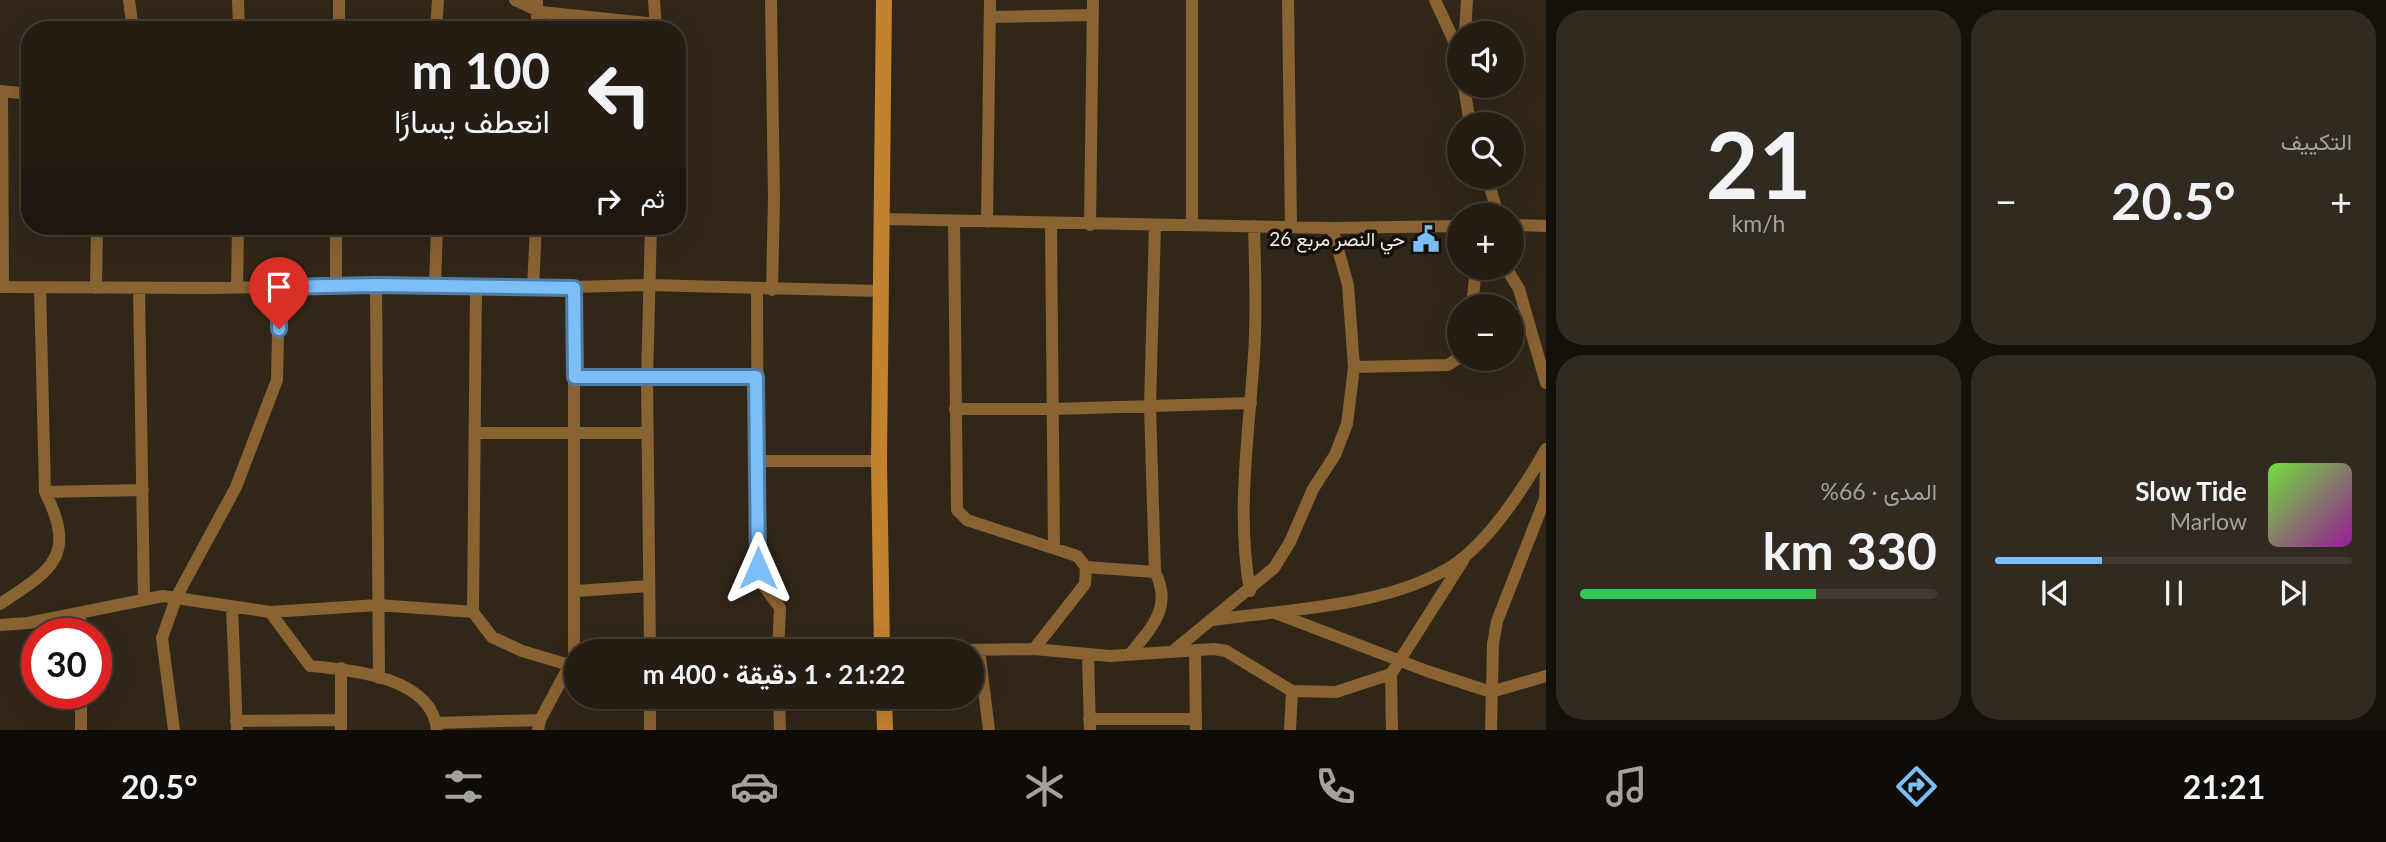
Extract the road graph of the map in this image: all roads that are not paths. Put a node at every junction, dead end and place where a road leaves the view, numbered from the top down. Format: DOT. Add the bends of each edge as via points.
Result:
graph roads {
  1 [pos="129,0"];
  2 [pos="238,0"];
  3 [pos="339,0"];
  4 [pos="438,0"];
  5 [pos="515,0"];
  6 [pos="654,0"];
  7 [pos="771,0"];
  8 [pos="884,0"];
  9 [pos="990,0"];
  10 [pos="1093,0"];
  11 [pos="1192,0"];
  12 [pos="1289,0"];
  13 [pos="1435,0"];
  14 [pos="1467,0"];
  15 [pos="537,5"];
  16 [pos="1093,15"];
  17 [pos="990,17"];
  18 [pos="132,21"];
  19 [pos="239,21"];
  20 [pos="338,21"];
  21 [pos="437,21"];
  22 [pos="624,21"];
  23 [pos="656,21"];
  24 [pos="1466,21"];
  25 [pos="1447,26"];
  26 [pos="1,91"];
  27 [pos="21,93"];
  28 [pos="882,219"];
  29 [pos="954,221"];
  30 [pos="987,222"];
  31 [pos="1192,224"];
  32 [pos="1051,225"];
  33 [pos="1090,225"];
  34 [pos="1155,225"];
  35 [pos="1524,225"];
  36 [pos="1254,226"];
  37 [pos="1447,226"];
  38 [pos="1546,226"];
  39 [pos="1291,227"];
  40 [pos="1332,228"];
  41 [pos="97,235"];
  42 [pos="238,235"];
  43 [pos="336,235"];
  44 [pos="437,235"];
  45 [pos="536,235"];
  46 [pos="651,235"];
  47 [pos="1513,280"];
  48 [pos="336,285"];
  49 [pos="376,285"];
  50 [pos="648,285"];
  51 [pos="435,286"];
  52 [pos="1,287"];
  53 [pos="40,287"];
  54 [pos="279,287"];
  55 [pos="96,288"];
  56 [pos="139,288"];
  57 [pos="237,288"];
  58 [pos="476,288"];
  59 [pos="533,288"];
  60 [pos="574,288"];
  61 [pos="757,290"];
  62 [pos="772,290"];
  63 [pos="881,291"];
  64 [pos="1543,357"];
  65 [pos="1447,365"];
  66 [pos="1354,367"];
  67 [pos="575,377"];
  68 [pos="756,377"];
  69 [pos="647,379"];
  70 [pos="1546,383"];
  71 [pos="1251,403"];
  72 [pos="1150,406"];
  73 [pos="955,409"];
  74 [pos="1053,409"];
  75 [pos="476,433"];
  76 [pos="576,433"];
  77 [pos="648,433"];
  78 [pos="1546,449"];
  79 [pos="758,461"];
  80 [pos="879,461"];
  81 [pos="1546,465"];
  82 [pos="143,490"];
  83 [pos="45,492"];
  84 [pos="1546,499"];
  85 [pos="1054,546"];
  86 [pos="1468,552"];
  87 [pos="1086,567"];
  88 [pos="1155,572"];
  89 [pos="649,586"];
  90 [pos="1250,590"];
  91 [pos="576,591"];
  92 [pos="177,596"];
  93 [pos="145,599"];
  94 [pos="0,604"];
  95 [pos="378,605"];
  96 [pos="232,607"];
  97 [pos="270,612"];
  98 [pos="473,612"];
  99 [pos="1272,612"];
  100 [pos="80,613"];
  101 [pos="80,618"];
  102 [pos="1212,620"];
  103 [pos="0,625"];
  104 [pos="575,639"];
  105 [pos="650,639"];
  106 [pos="779,639"];
  107 [pos="882,639"];
  108 [pos="1034,649"];
  109 [pos="984,650"];
  110 [pos="1195,650"];
  111 [pos="1172,652"];
  112 [pos="1130,654"];
  113 [pos="1088,655"];
  114 [pos="1400,660"];
  115 [pos="564,664"];
  116 [pos="341,668"];
  117 [pos="1391,674"];
  118 [pos="1546,676"];
  119 [pos="380,678"];
  120 [pos="564,684"];
  121 [pos="984,690"];
  122 [pos="1292,691"];
  123 [pos="1491,692"];
  124 [pos="81,709"];
  125 [pos="650,709"];
  126 [pos="779,709"];
  127 [pos="884,709"];
  128 [pos="1090,724"];
  129 [pos="236,725"];
  130 [pos="341,725"];
  131 [pos="539,725"];
  132 [pos="1196,725"];
  133 [pos="437,727"];
  134 [pos="81,730"];
  135 [pos="174,730"];
  136 [pos="650,730"];
  137 [pos="780,730"];
  138 [pos="885,730"];
  139 [pos="989,730"];
  140 [pos="1290,730"];
  141 [pos="1392,730"];
  142 [pos="1491,730"];
  1 -- 18 [label="street"];
  2 -- 19 [label="street"];
  3 -- 20 [label="street"];
  4 -- 21 [label="street"];
  5 -- 15 [label="street"];
  6 -- 23 [label="street"];
  7 -- 62 [label="street"];
  8 -- 28 [label="street"];
  9 -- 17 [label="street"];
  10 -- 16 [label="street"];
  11 -- 31 [label="street"];
  12 -- 39 [label="street"];
  13 -- 25 [label="street"];
  14 -- 24 [label="street"];
  15 -- 22 [label="street"];
  16 -- 17 [label="street"];
  16 -- 33 [label="street"];
  17 -- 30 [label="street"];
  26 -- 27 [label="street"];
  26 -- 52 [label="street"];
  28 -- 29 [label="street"];
  28 -- 63 [label="street"];
  29 -- 30 [label="street"];
  29 -- 73 [label="street"];
  30 -- 32 [label="street"];
  31 -- 34 [label="street"];
  31 -- 36 [label="street"];
  32 -- 33 [label="street"];
  32 -- 74 [label="street"];
  33 -- 34 [label="street"];
  34 -- 72 [label="street"];
  35 -- 38 [label="street"];
  36 -- 39 [label="street"];
  36 -- 71 [label="street"];
  37 -- 40 [label="street"];
  39 -- 40 [label="street"];
  40 -- 66 [label="street" via="1348,285"];
  41 -- 55 [label="street"];
  42 -- 57 [label="street"];
  43 -- 48 [label="street"];
  44 -- 51 [label="street"];
  45 -- 59 [label="street"];
  46 -- 50 [label="street"];
  47 -- 64 [label="street"];
  48 -- 49 [label="street"];
  48 -- 54 [label="street"];
  49 -- 51 [label="street"];
  49 -- 95 [label="street"];
  50 -- 60 [label="street"];
  50 -- 61 [label="street"];
  50 -- 69 [label="street"];
  51 -- 58 [label="street"];
  52 -- 53 [label="street"];
  53 -- 55 [label="street"];
  53 -- 83 [label="street"];
  54 -- 57 [label="street"];
  54 -- 92 [label="street" via="277,380 236,487"];
  55 -- 56 [label="street"];
  56 -- 57 [label="street"];
  56 -- 82 [label="street"];
  58 -- 59 [label="street"];
  58 -- 75 [label="street"];
  59 -- 60 [label="street"];
  60 -- 67 [label="street"];
  61 -- 62 [label="street"];
  61 -- 68 [label="street"];
  62 -- 63 [label="street"];
  63 -- 80 [label="street"];
  64 -- 70 [label="street"];
  65 -- 66 [label="street"];
  66 -- 90 [label="street" via="1347,424 1335,455 1274,568"];
  67 -- 69 [label="street"];
  67 -- 76 [label="street"];
  68 -- 69 [label="street"];
  68 -- 79 [label="street"];
  69 -- 77 [label="street"];
  71 -- 72 [label="street"];
  71 -- 90 [label="street" via="1242,506"];
  72 -- 74 [label="street"];
  72 -- 88 [label="street"];
  73 -- 74 [label="street"];
  73 -- 85 [label="street" via="956,505 960,515"];
  74 -- 85 [label="street"];
  75 -- 76 [label="street"];
  75 -- 98 [label="street"];
  76 -- 77 [label="street"];
  76 -- 91 [label="street"];
  77 -- 89 [label="street"];
  78 -- 86 [label="street" via="1529,478"];
  79 -- 80 [label="street"];
  79 -- 106 [label="street" via="758,568 761,582 780,608"];
  80 -- 107 [label="street"];
  81 -- 84 [label="street"];
  82 -- 83 [label="street"];
  82 -- 93 [label="street"];
  83 -- 94 [label="street" via="55,517 55,560 46,573"];
  84 -- 123 [label="street" via="1497,621"];
  85 -- 87 [label="street" via="1077,556"];
  86 -- 99 [label="street" via="1439,573 1392,591"];
  86 -- 114 [label="street"];
  87 -- 88 [label="street"];
  87 -- 108 [label="street" via="1085,584"];
  88 -- 112 [label="street" via="1164,596 1163,609"];
  89 -- 91 [label="street"];
  89 -- 105 [label="street"];
  90 -- 102 [label="street"];
  91 -- 104 [label="street"];
  92 -- 93 [label="street"];
  92 -- 96 [label="street"];
  92 -- 135 [label="street" via="161,647"];
  93 -- 100 [label="street"];
  95 -- 97 [label="street"];
  95 -- 98 [label="street"];
  95 -- 119 [label="street"];
  96 -- 97 [label="street"];
  96 -- 129 [label="street"];
  97 -- 116 [label="street" via="307,664"];
  98 -- 115 [label="street" via="492,637"];
  99 -- 102 [label="street"];
  99 -- 114 [label="street"];
  100 -- 101 [label="street"];
  100 -- 103 [label="street"];
  102 -- 111 [label="street"];
  108 -- 109 [label="street"];
  108 -- 113 [label="street"];
  110 -- 111 [label="street"];
  110 -- 122 [label="street" via="1226,651"];
  110 -- 132 [label="street"];
  111 -- 112 [label="street"];
  112 -- 113 [label="street"];
  113 -- 128 [label="street"];
  114 -- 117 [label="street"];
  114 -- 123 [label="street"];
  116 -- 119 [label="street"];
  116 -- 130 [label="street"];
  117 -- 122 [label="street" via="1336,692"];
  117 -- 141 [label="street"];
  118 -- 123 [label="street"];
  119 -- 133 [label="street" via="418,694 431,708"];
  120 -- 131 [label="street"];
  121 -- 139 [label="street"];
  122 -- 140 [label="street"];
  123 -- 142 [label="street"];
  124 -- 134 [label="street"];
  125 -- 136 [label="street"];
  126 -- 137 [label="street"];
  127 -- 138 [label="street"];
  128 -- 132 [label="street"];
  129 -- 130 [label="street"];
  131 -- 133 [label="street"];
}
